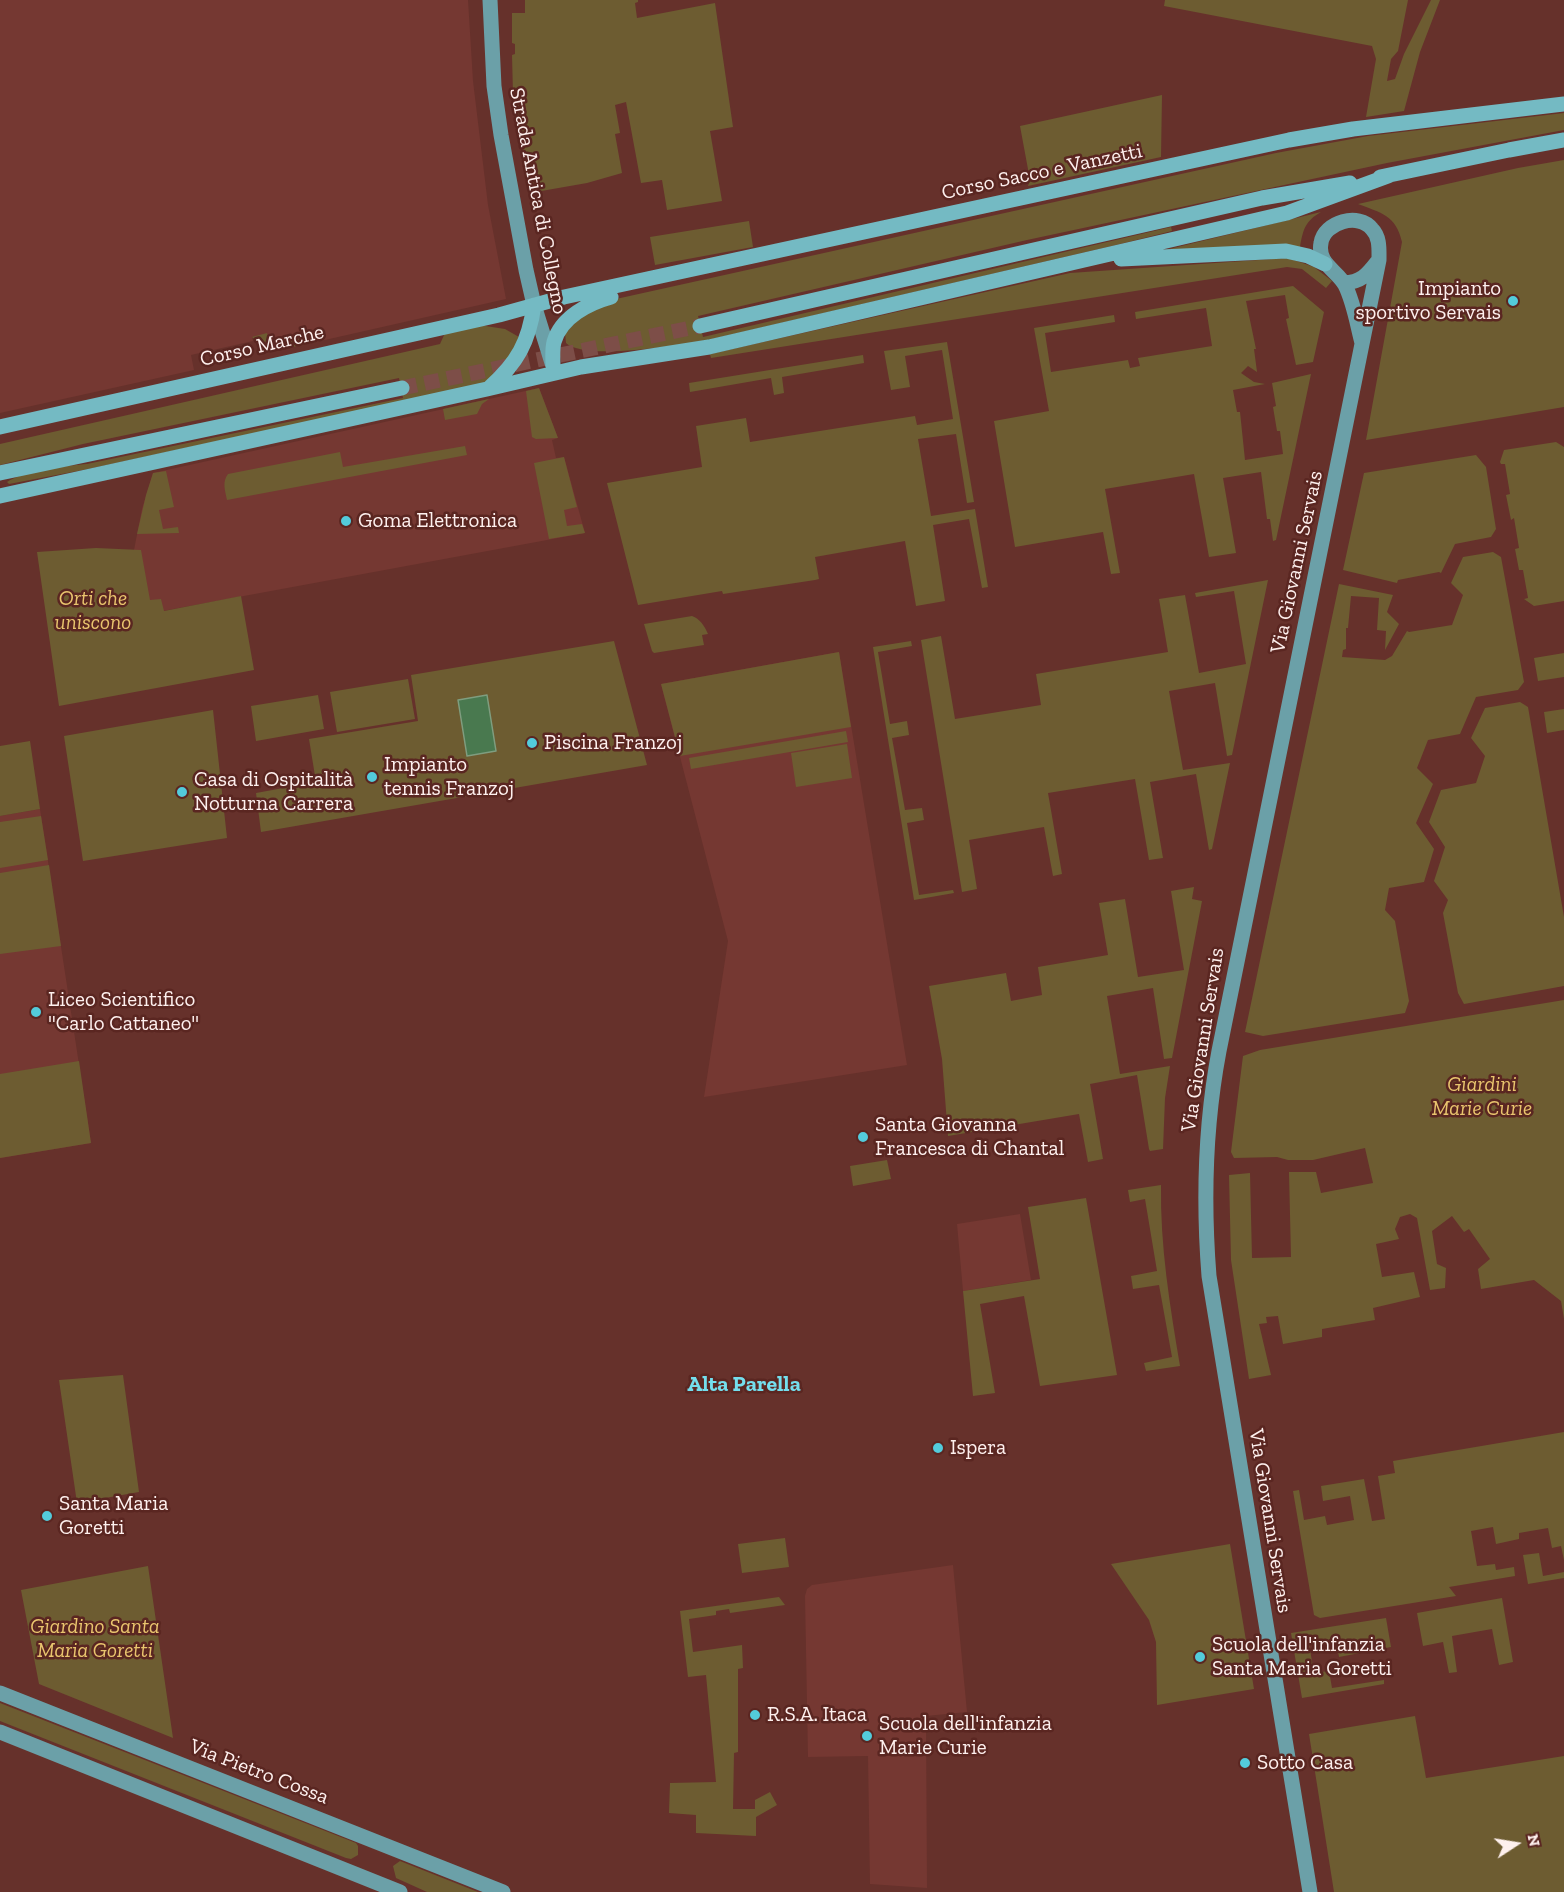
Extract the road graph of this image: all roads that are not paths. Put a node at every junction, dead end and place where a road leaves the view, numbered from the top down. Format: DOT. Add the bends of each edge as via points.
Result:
graph roads {
  1 [pos="490,0"];
  2 [pos="1564,104"];
  3 [pos="1564,140"];
  4 [pos="1388,176"];
  5 [pos="1085,260"];
  6 [pos="1379,260"];
  7 [pos="1325,264"];
  8 [pos="646,280"];
  9 [pos="1344,283"];
  10 [pos="534,305"];
  11 [pos="700,326"];
  12 [pos="1362,343"];
  13 [pos="554,369"];
  14 [pos="402,388"];
  15 [pos="487,389"];
  16 [pos="0,427"];
  17 [pos="0,473"];
  18 [pos="0,496"];
  19 [pos="0,1694"];
  20 [pos="0,1732"];
  21 [pos="400,1892"];
  22 [pos="503,1892"];
  23 [pos="1310,1892"];
  1 -- 10 [label="street, Strada Antica di Collegno" via="501,135"];
  2 -- 8 [label="main road, Corso Sacco e Vanzetti" via="1386,124 1289,140"];
  3 -- 4 [label="main road"];
  4 -- 5 [label="main road" via="1287,213"];
  4 -- 11 [label="main road" via="1262,198"];
  5 -- 7 [label="main road" via="1286,251"];
  5 -- 13 [label="main road" via="709,347"];
  6 -- 7 [label="street, Via Giovanni Servais" via="1380,248 1372,227 1347,220 1324,235 1321,253"];
  6 -- 9 [label="street" via="1365,277"];
  6 -- 12 [label="street, Via Giovanni Servais"];
  7 -- 9 [label="street, Via Giovanni Servais"];
  8 -- 10 [label="main road, Corso Sacco e Vanzetti"];
  8 -- 13 [label="main road" via="618,295 584,306 569,319 554,342"];
  9 -- 12 [label="street, Via Giovanni Servais"];
  10 -- 13 [label="street, Strada Antica di Collegno"];
  10 -- 15 [label="main road" via="523,348 505,374"];
  10 -- 16 [label="main road, Corso Marche"];
  12 -- 23 [label="street, Via Giovanni Servais" via="1219,1051 1206,1151 1209,1276"];
  13 -- 15 [label="main road"];
  14 -- 17 [label="main road"];
  15 -- 18 [label="main road"];
  19 -- 22 [label="street, Via Pietro Cossa"];
  20 -- 21 [label="street"];
}
